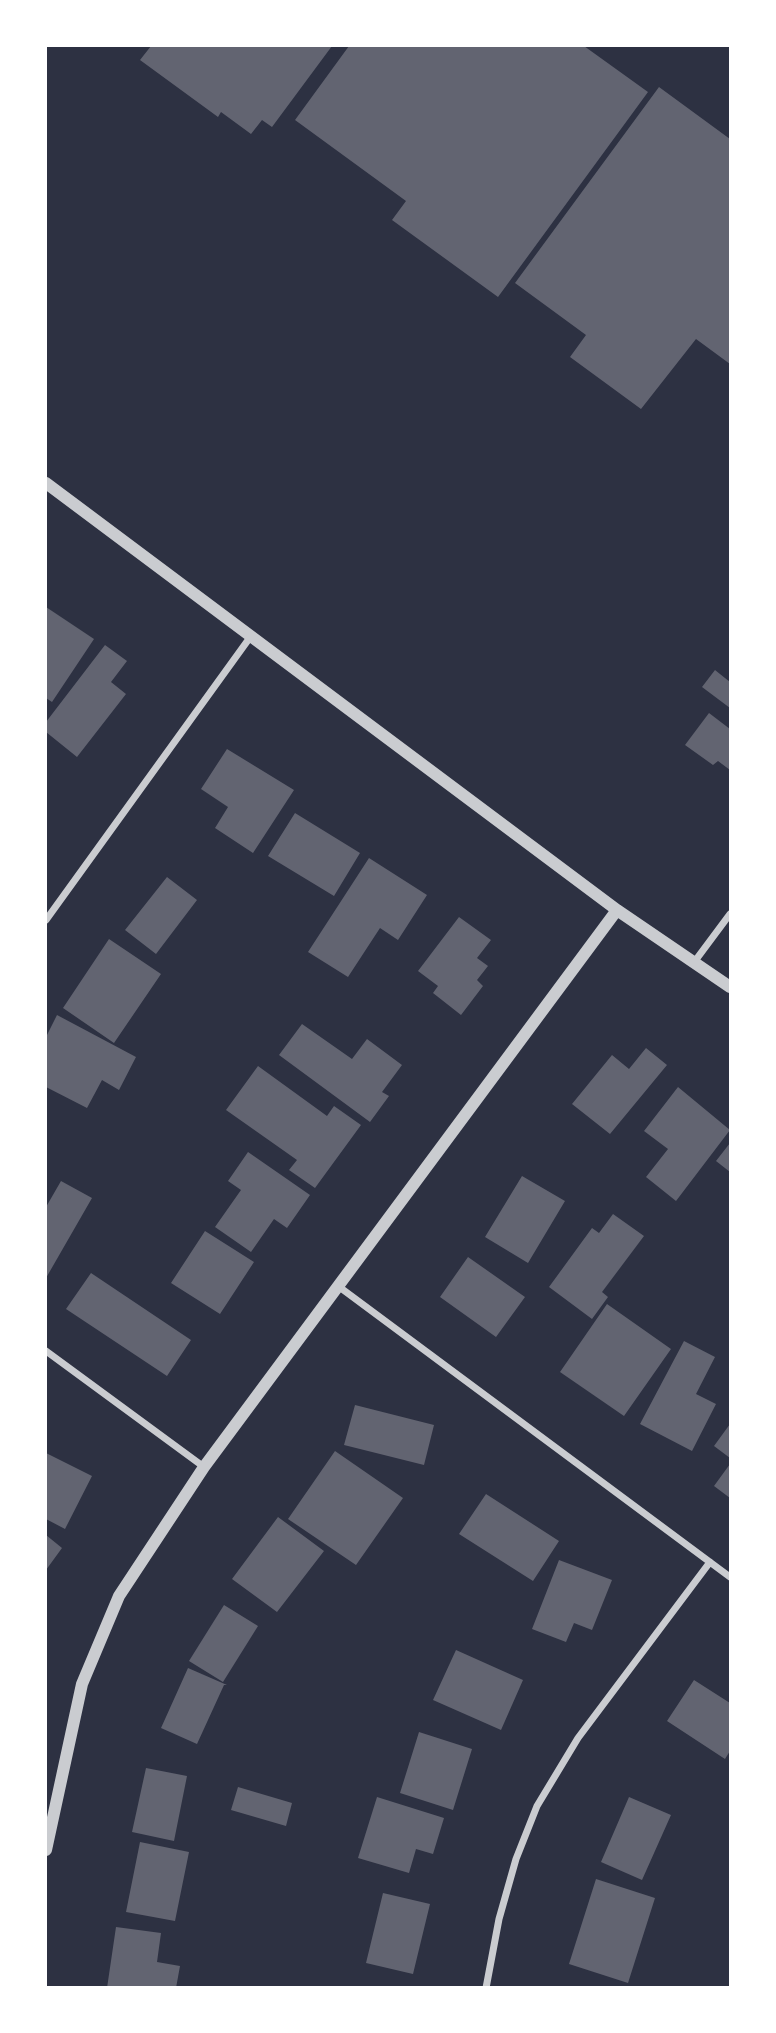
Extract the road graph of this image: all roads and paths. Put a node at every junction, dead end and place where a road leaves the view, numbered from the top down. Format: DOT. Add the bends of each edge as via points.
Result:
graph roads {
  1 [pos="46,483"];
  2 [pos="251,636"];
  3 [pos="617,910"];
  4 [pos="730,914"];
  5 [pos="46,920"];
  6 [pos="695,961"];
  7 [pos="730,987"];
  8 [pos="338,1286"];
  9 [pos="46,1351"];
  10 [pos="204,1468"];
  11 [pos="710,1562"];
  12 [pos="730,1577"];
  13 [pos="46,1850"];
  14 [pos="486,1987"];
  1 -- 2 [label="street"];
  2 -- 3 [label="street"];
  2 -- 5 [label="street"];
  3 -- 6 [label="street"];
  3 -- 8 [label="street"];
  4 -- 6 [label="street"];
  6 -- 7 [label="street"];
  8 -- 10 [label="street"];
  8 -- 11 [label="street"];
  9 -- 10 [label="street"];
  10 -- 13 [label="street" via="118,1597 82,1684"];
  11 -- 12 [label="street"];
  11 -- 14 [label="street" via="578,1738 537,1806 516,1859"];
}
